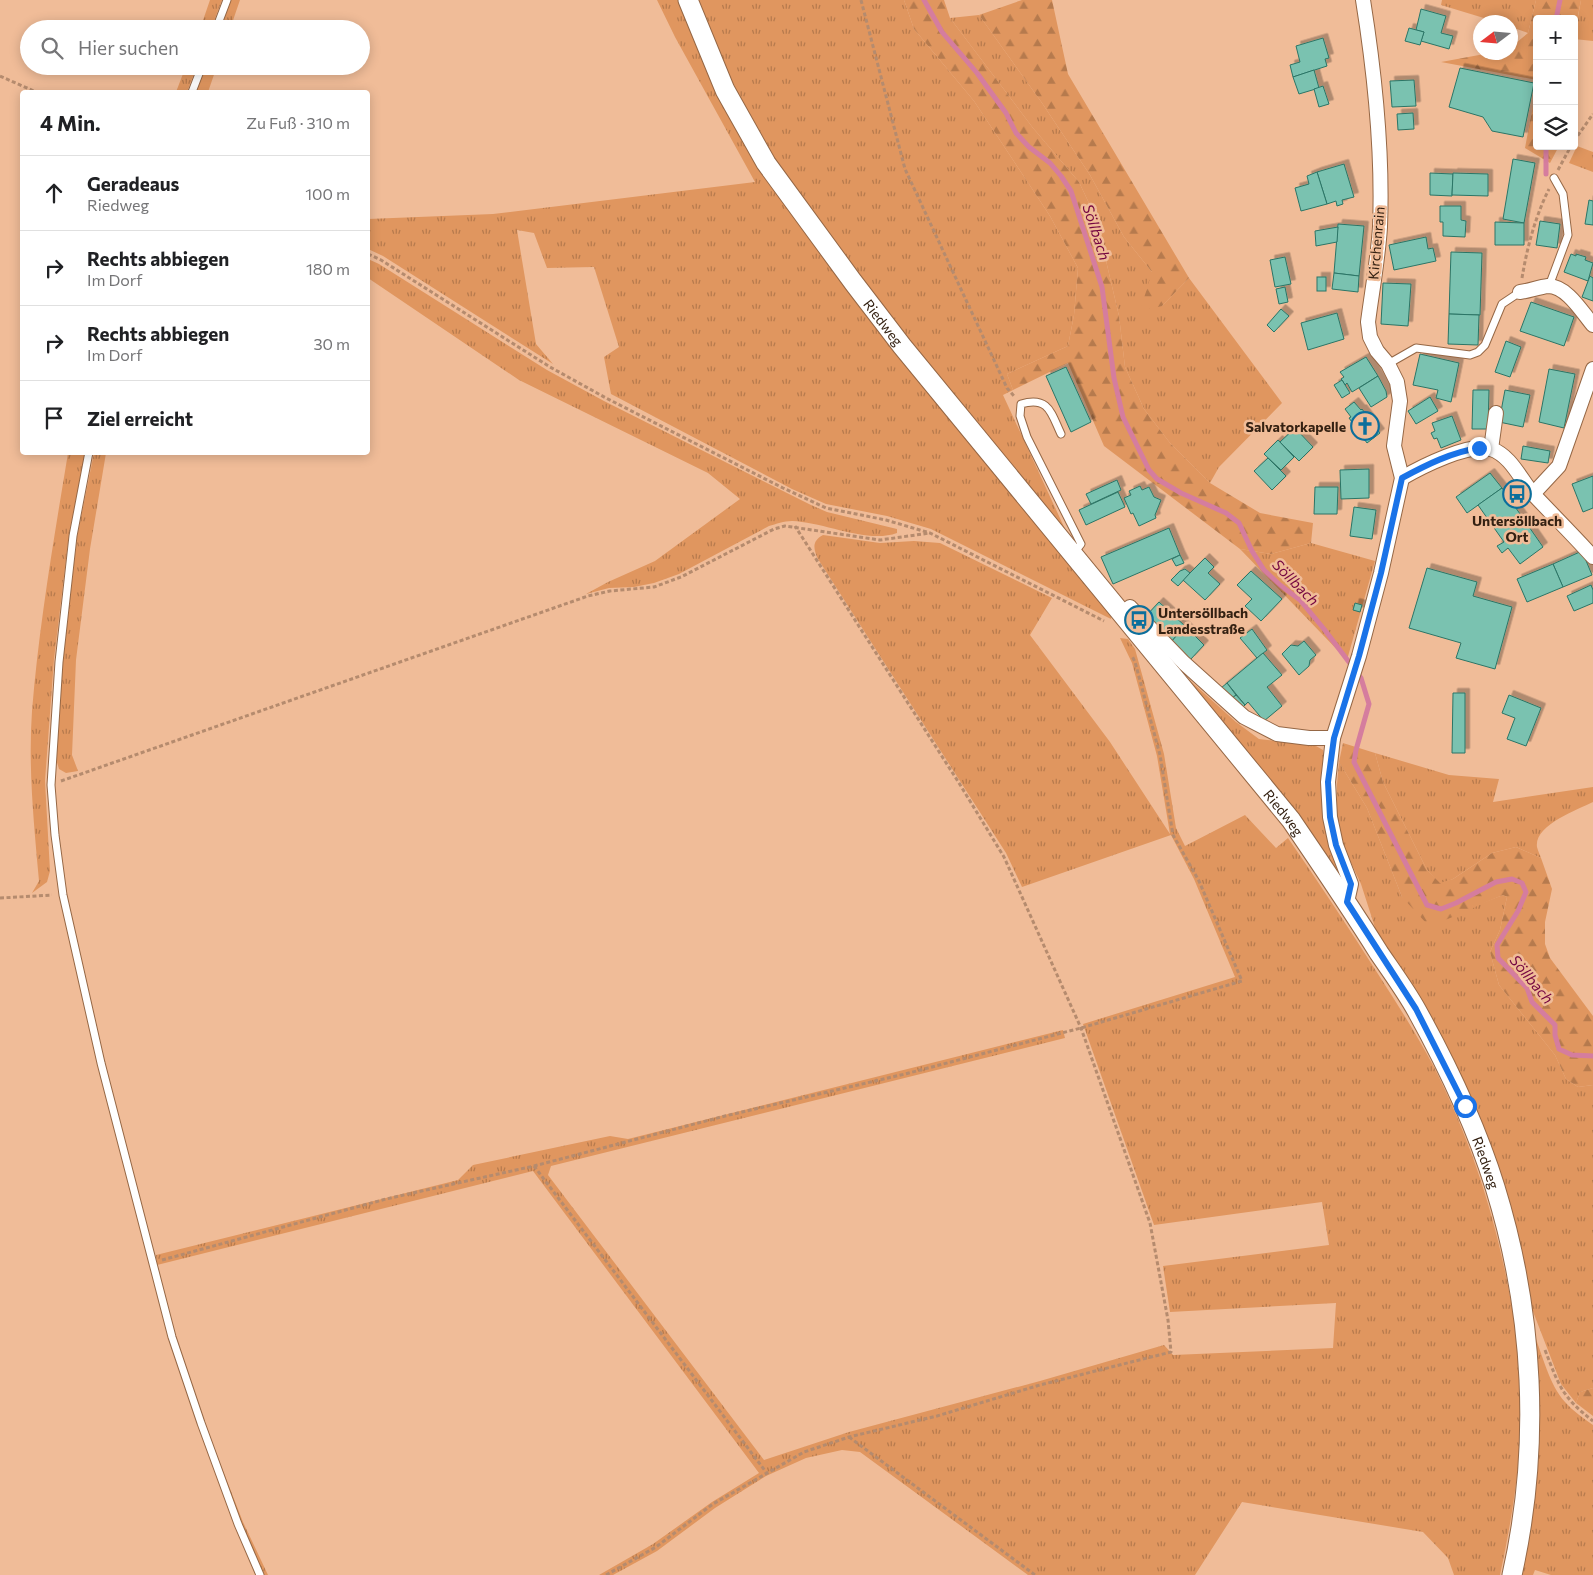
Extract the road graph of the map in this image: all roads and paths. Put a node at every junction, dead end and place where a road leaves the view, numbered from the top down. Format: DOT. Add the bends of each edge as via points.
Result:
graph roads {
  1 [pos="227,0"];
  2 [pos="688,0"];
  3 [pos="861,0"];
  4 [pos="1363,0"];
  5 [pos="219,20"];
  6 [pos="199,75"];
  7 [pos="0,76"];
  8 [pos="32,90"];
  9 [pos="193,90"];
  10 [pos="1593,114"];
  11 [pos="1578,135"];
  12 [pos="1569,150"];
  13 [pos="1554,178"];
  14 [pos="370,255"];
  15 [pos="1549,286"];
  16 [pos="1520,292"];
  17 [pos="1593,325"];
  18 [pos="1388,364"];
  19 [pos="1593,369"];
  20 [pos="1021,404"];
  21 [pos="1496,413"];
  22 [pos="1061,434"];
  23 [pos="1491,449"];
  24 [pos="88,455"];
  25 [pos="1402,478"];
  26 [pos="1533,494"];
  27 [pos="795,526"];
  28 [pos="930,533"];
  29 [pos="1073,555"];
  30 [pos="1593,557"];
  31 [pos="1122,616"];
  32 [pos="1131,653"];
  33 [pos="1334,738"];
  34 [pos="51,785"];
  35 [pos="64,895"];
  36 [pos="0,898"];
  37 [pos="1347,902"];
  38 [pos="1081,1028"];
  39 [pos="534,1166"];
  40 [pos="152,1263"];
  41 [pos="1543,1346"];
  42 [pos="1593,1421"];
  43 [pos="849,1437"];
  44 [pos="766,1472"];
  45 [pos="260,1575"];
  46 [pos="606,1575"];
  47 [pos="1036,1575"];
  48 [pos="1512,1575"];
  1 -- 5 [label="lane"];
  2 -- 29 [label="main road, Riedweg" via="725,90 766,163 896,339"];
  3 -- 20 [label="path" via="905,169 1006,388"];
  4 -- 18 [label="street, Kirchenrain" via="1379,133 1380,228 1368,322 1376,351"];
  6 -- 9 [label="lane"];
  7 -- 8 [label="path"];
  10 -- 11 [label="path"];
  12 -- 13 [label="path"];
  13 -- 15 [label="lane" via="1563,194 1568,235"];
  13 -- 16 [label="path" via="1540,208"];
  14 -- 28 [label="path" via="558,372 783,488 826,508"];
  15 -- 16 [label="street"];
  15 -- 17 [label="street" via="1559,289 1571,299"];
  16 -- 18 [label="lane" via="1502,304 1485,345 1478,352 1470,355 1416,348"];
  18 -- 25 [label="street, Kirchenrain" via="1397,382 1400,401 1394,446"];
  19 -- 26 [label="street" via="1559,466"];
  20 -- 22 [label="lane" via="1030,401 1049,407"];
  20 -- 29 [label="lane" via="1020,416 1026,437 1081,544"];
  21 -- 23 [label="street"];
  23 -- 25 [label="street" via="1466,450"];
  23 -- 26 [label="street" via="1514,467"];
  24 -- 34 [label="lane" via="67,584"];
  25 -- 33 [label="street" via="1381,573"];
  26 -- 30 [label="street"];
  27 -- 28 [label="path" via="880,540"];
  27 -- 34 [label="path" via="774,529 681,577 654,587 588,596"];
  27 -- 38 [label="path" via="1004,857"];
  28 -- 31 [label="path" via="1117,627"];
  29 -- 31 [label="main road, Riedweg"];
  31 -- 33 [label="street" via="1130,607 1184,663 1244,716 1277,734"];
  31 -- 37 [label="main road, Riedweg" via="1291,820"];
  32 -- 38 [label="path" via="1160,755 1173,835 1199,881 1242,981"];
  33 -- 37 [label="street" via="1328,782 1330,817 1336,845 1351,884"];
  34 -- 35 [label="lane"];
  35 -- 36 [label="path"];
  35 -- 40 [label="lane" via="101,1063"];
  37 -- 48 [label="main road, Riedweg" via="1416,1009 1442,1057 1481,1146 1507,1227 1526,1330 1531,1388 1526,1498"];
  38 -- 39 [label="path"];
  38 -- 43 [label="path" via="1150,1223 1171,1352"];
  39 -- 40 [label="path" via="386,1199"];
  39 -- 44 [label="path"];
  40 -- 45 [label="lane" via="200,1423"];
  41 -- 42 [label="path" via="1559,1386 1575,1407"];
  43 -- 44 [label="path" via="804,1452"];
  43 -- 47 [label="path"];
  44 -- 46 [label="path" via="713,1504 656,1547"];
}
